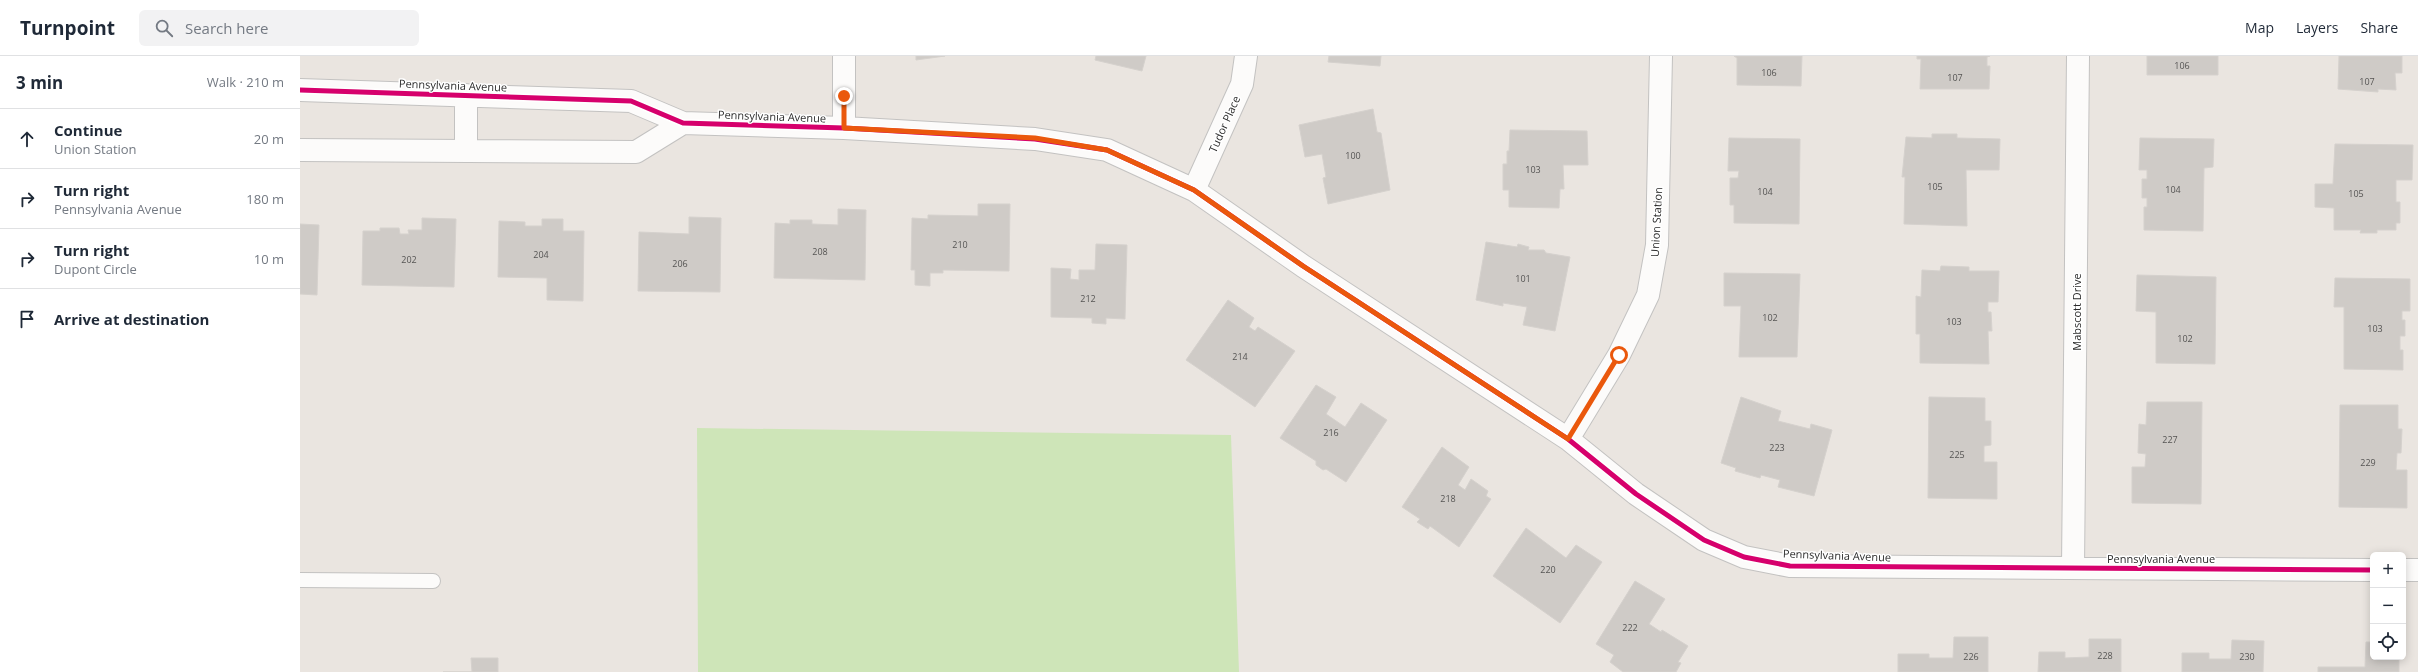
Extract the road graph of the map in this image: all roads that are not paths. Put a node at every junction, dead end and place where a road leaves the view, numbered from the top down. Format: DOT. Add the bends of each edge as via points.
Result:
graph roads {
  1 [pos="844,56"];
  2 [pos="1246,56"];
  3 [pos="1662,56"];
  4 [pos="2078,56"];
  5 [pos="300,90"];
  6 [pos="466,95"];
  7 [pos="684,123"];
  8 [pos="844,128"];
  9 [pos="300,150"];
  10 [pos="466,150"];
  11 [pos="1194,190"];
  12 [pos="1568,439"];
  13 [pos="2073,568"];
  14 [pos="2370,570"];
  15 [pos="2406,570"];
  16 [pos="2418,570"];
  17 [pos="300,580"];
  18 [pos="433,581"];
  1 -- 8 [label="street"];
  2 -- 11 [label="street, Tudor Place" via="1242,84"];
  3 -- 12 [label="street, Union Station" via="1657,245 1648,295 1619,355"];
  4 -- 13 [label="street, Mabscott Drive"];
  5 -- 6 [label="street, Pennsylvania Avenue"];
  6 -- 7 [label="street, Pennsylvania Avenue" via="630,101"];
  6 -- 10 [label="street"];
  7 -- 8 [label="street, Pennsylvania Avenue"];
  7 -- 10 [label="street" via="636,152"];
  8 -- 11 [label="street, Pennsylvania Avenue" via="1035,138 1107,150"];
  9 -- 10 [label="street"];
  11 -- 12 [label="street, Pennsylvania Avenue" via="1303,266"];
  12 -- 13 [label="street, Pennsylvania Avenue" via="1642,498 1704,540 1744,557 1790,566"];
  13 -- 14 [label="street, Pennsylvania Avenue"];
  15 -- 16 [label="street"];
  17 -- 18 [label="lane"];
}
